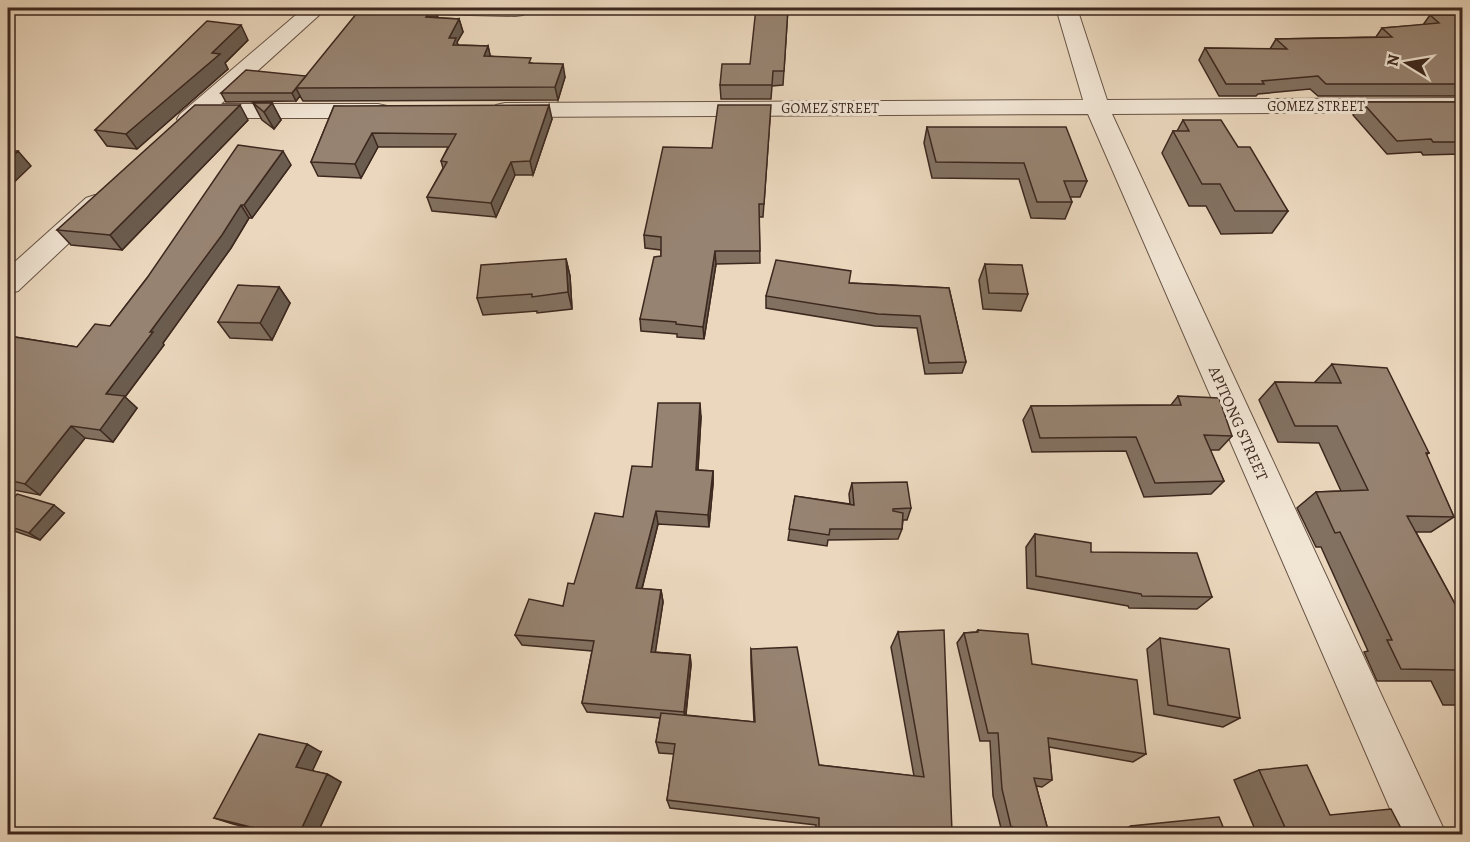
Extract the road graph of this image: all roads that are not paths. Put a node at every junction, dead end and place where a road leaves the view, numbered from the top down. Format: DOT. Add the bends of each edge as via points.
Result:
graph roads {
  1 [pos="316,8"];
  2 [pos="430,8"];
  3 [pos="1066,8"];
  4 [pos="514,10"];
  5 [pos="1462,105"];
  6 [pos="1097,107"];
  7 [pos="401,110"];
  8 [pos="485,110"];
  9 [pos="197,111"];
  10 [pos="171,135"];
  11 [pos="111,190"];
  12 [pos="8,284"];
  13 [pos="1424,834"];
  1 -- 9 [label="street"];
  2 -- 4 [label="street"];
  3 -- 6 [label="street, APITONG STREET"];
  5 -- 6 [label="street, GOMEZ STREET"];
  6 -- 8 [label="street, GOMEZ STREET"];
  6 -- 13 [label="street, APITONG STREET"];
  7 -- 9 [label="street"];
  9 -- 10 [label="street"];
  11 -- 12 [label="street"];
}
